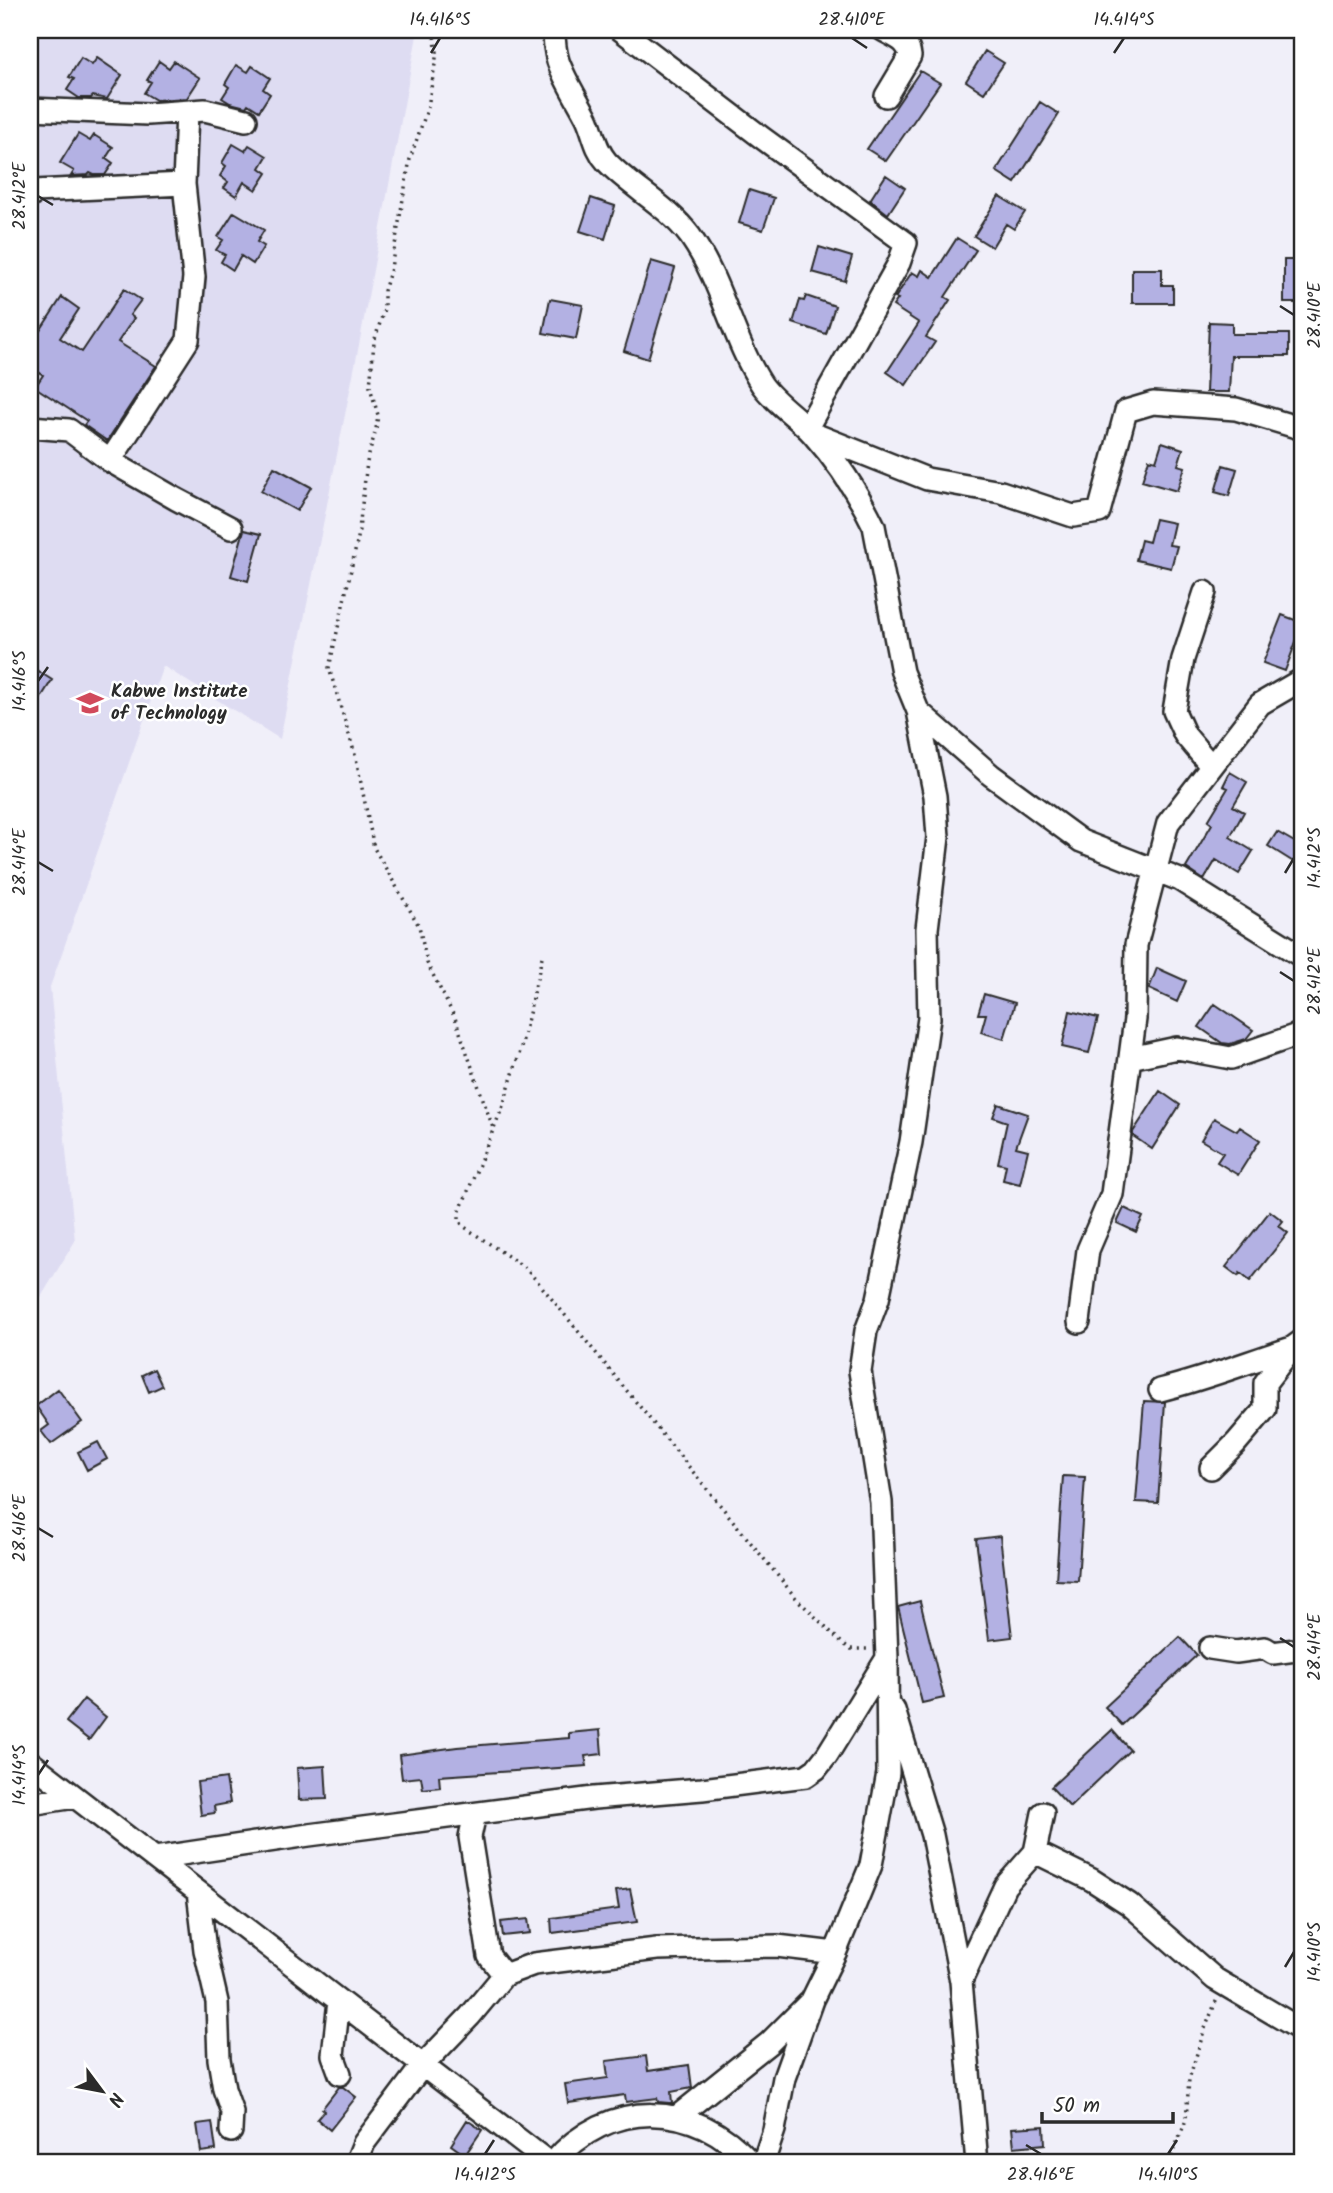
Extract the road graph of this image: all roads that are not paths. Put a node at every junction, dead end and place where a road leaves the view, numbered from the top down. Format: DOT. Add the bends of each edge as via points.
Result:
graph roads {
  1 [pos="554,30"];
  2 [pos="621,30"];
  3 [pos="883,30"];
  4 [pos="886,96"];
  5 [pos="30,109"];
  6 [pos="187,111"];
  7 [pos="246,120"];
  8 [pos="184,184"];
  9 [pos="31,193"];
  10 [pos="30,427"];
  11 [pos="1303,429"];
  12 [pos="809,430"];
  13 [pos="110,461"];
  14 [pos="231,528"];
  15 [pos="1205,592"];
  16 [pos="1303,679"];
  17 [pos="918,711"];
  18 [pos="1211,766"];
  19 [pos="1156,870"];
  20 [pos="1303,957"];
  21 [pos="1303,1032"];
  22 [pos="1130,1058"];
  23 [pos="1079,1322"];
  24 [pos="1298,1344"];
  25 [pos="1160,1390"];
  26 [pos="1210,1468"];
  27 [pos="1210,1648"];
  28 [pos="1303,1649"];
  29 [pos="886,1654"];
  30 [pos="888,1687"];
  31 [pos="30,1762"];
  32 [pos="75,1797"];
  33 [pos="30,1804"];
  34 [pos="1043,1813"];
  35 [pos="475,1814"];
  36 [pos="1035,1852"];
  37 [pos="155,1858"];
  38 [pos="198,1892"];
  39 [pos="835,1953"];
  40 [pos="504,1975"];
  41 [pos="961,1981"];
  42 [pos="812,2000"];
  43 [pos="339,2001"];
  44 [pos="1303,2031"];
  45 [pos="422,2066"];
  46 [pos="340,2074"];
  47 [pos="678,2116"];
  48 [pos="231,2131"];
  49 [pos="356,2163"];
  50 [pos="551,2163"];
  51 [pos="751,2163"];
  52 [pos="763,2163"];
  53 [pos="977,2163"];
  1 -- 12 [label="street" via="558,62 598,149 607,162 666,208 690,236 764,387"];
  2 -- 12 [label="street" via="906,243"];
  3 -- 4 [label="street" via="905,43 910,56"];
  5 -- 6 [label="street"];
  6 -- 7 [label="street" via="205,110"];
  6 -- 8 [label="street"];
  8 -- 9 [label="street"];
  8 -- 13 [label="street" via="194,277 188,340"];
  10 -- 13 [label="street" via="69,430"];
  11 -- 12 [label="street" via="1237,409 1153,404 1126,411 1099,512 1073,516 1001,492 927,479"];
  12 -- 17 [label="street" via="841,469 874,526 902,672"];
  13 -- 14 [label="street"];
  15 -- 18 [label="street" via="1183,659 1174,711 1185,735"];
  16 -- 18 [label="street" via="1260,704"];
  17 -- 19 [label="street" via="991,775 1081,841"];
  17 -- 29 [label="street" via="938,837 927,929 929,1018 911,1142 860,1371 881,1502"];
  18 -- 19 [label="street" via="1168,823"];
  19 -- 20 [label="street" via="1180,880"];
  19 -- 22 [label="street" via="1136,945"];
  21 -- 22 [label="street" via="1231,1058 1177,1048"];
  22 -- 23 [label="street" via="1112,1194 1088,1250"];
  24 -- 25 [label="street" via="1202,1380"];
  24 -- 26 [label="street" via="1265,1383 1265,1409"];
  27 -- 28 [label="street" via="1236,1652 1265,1648 1273,1653"];
  29 -- 30 [label="street"];
  29 -- 35 [label="street" via="827,1755 806,1776"];
  30 -- 39 [label="street" via="888,1773 871,1865"];
  30 -- 41 [label="street" via="932,1835"];
  31 -- 32 [label="street"];
  32 -- 33 [label="street"];
  32 -- 37 [label="street"];
  34 -- 36 [label="street"];
  35 -- 37 [label="street"];
  35 -- 40 [label="street" via="470,1837 489,1956"];
  36 -- 41 [label="street" via="1005,1886"];
  36 -- 44 [label="street" via="1129,1904 1215,1979"];
  37 -- 38 [label="street"];
  38 -- 43 [label="street"];
  38 -- 48 [label="street" via="217,2002 219,2059 232,2112"];
  39 -- 40 [label="street" via="777,1946 657,1949 534,1964"];
  39 -- 42 [label="street"];
  40 -- 45 [label="street"];
  41 -- 53 [label="street"];
  42 -- 47 [label="street" via="769,2043"];
  42 -- 52 [label="street" via="784,2078"];
  43 -- 45 [label="street"];
  43 -- 46 [label="street" via="333,2055"];
  45 -- 49 [label="street" via="364,2143"];
  45 -- 50 [label="street"];
  47 -- 50 [label="street" via="618,2119 580,2137"];
  47 -- 51 [label="street" via="715,2132"];
}
